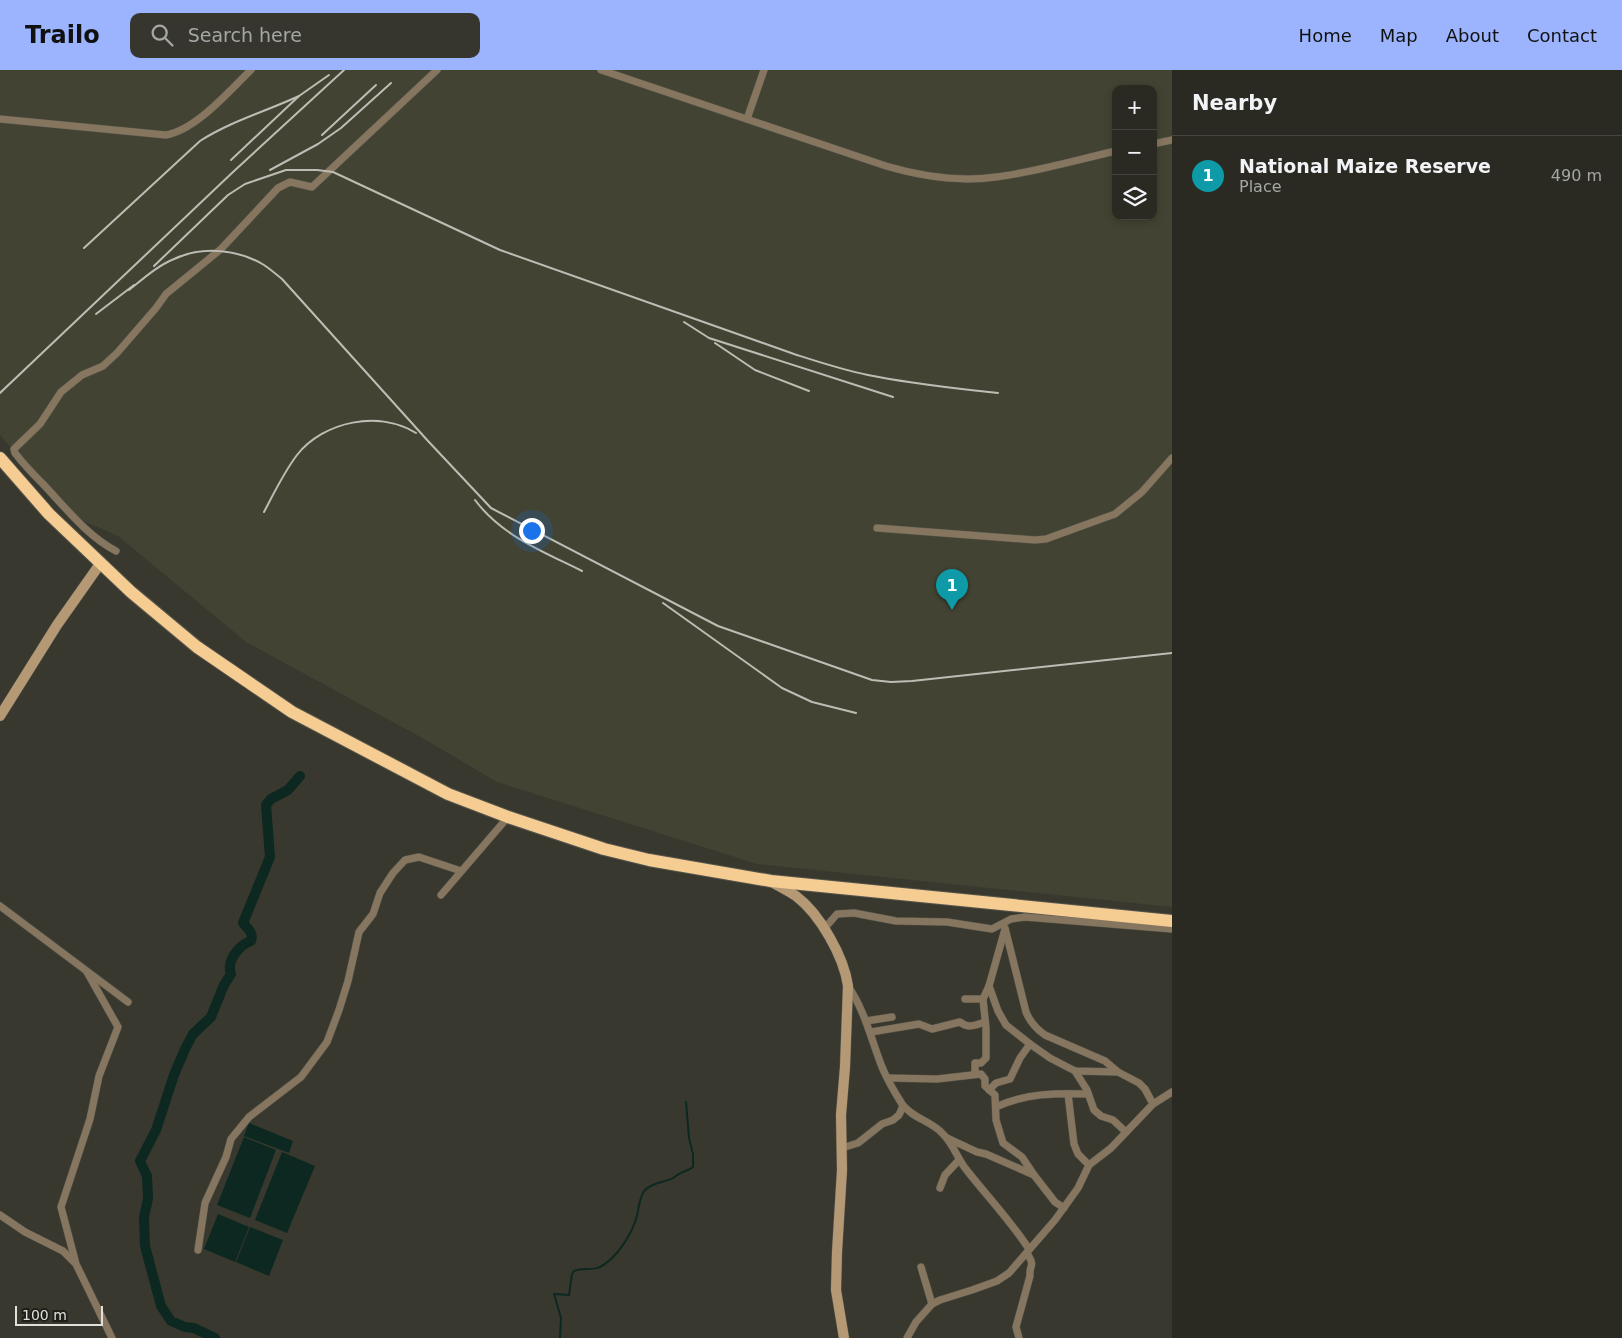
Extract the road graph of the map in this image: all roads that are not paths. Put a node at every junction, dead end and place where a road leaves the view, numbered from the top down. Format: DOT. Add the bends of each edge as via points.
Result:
graph roads {
  1 [pos="251,70"];
  2 [pos="437,70"];
  3 [pos="601,70"];
  4 [pos="764,70"];
  5 [pos="0,119"];
  6 [pos="747,119"];
  7 [pos="1172,140"];
  8 [pos="1157,143"];
  9 [pos="1112,153"];
  10 [pos="0,458"];
  11 [pos="1172,458"];
  12 [pos="877,528"];
  13 [pos="116,552"];
  14 [pos="100,564"];
  15 [pos="0,716"];
  16 [pos="508,817"];
  17 [pos="461,871"];
  18 [pos="771,881"];
  19 [pos="441,895"];
  20 [pos="0,906"];
  21 [pos="1021,906"];
  22 [pos="1011,920"];
  23 [pos="1172,921"];
  24 [pos="1005,928"];
  25 [pos="1172,929"];
  26 [pos="824,930"];
  27 [pos="87,972"];
  28 [pos="848,986"];
  29 [pos="989,986"];
  30 [pos="966,999"];
  31 [pos="983,999"];
  32 [pos="128,1002"];
  33 [pos="892,1017"];
  34 [pos="866,1021"];
  35 [pos="985,1022"];
  36 [pos="871,1032"];
  37 [pos="1030,1044"];
  38 [pos="1075,1071"];
  39 [pos="1118,1072"];
  40 [pos="974,1074"];
  41 [pos="888,1078"];
  42 [pos="989,1090"];
  43 [pos="1172,1092"];
  44 [pos="1068,1094"];
  45 [pos="1088,1094"];
  46 [pos="1153,1104"];
  47 [pos="903,1106"];
  48 [pos="996,1107"];
  49 [pos="1126,1132"];
  50 [pos="947,1138"];
  51 [pos="842,1148"];
  52 [pos="959,1160"];
  53 [pos="1090,1165"];
  54 [pos="1034,1175"];
  55 [pos="940,1188"];
  56 [pos="1064,1208"];
  57 [pos="0,1215"];
  58 [pos="198,1250"];
  59 [pos="1028,1251"];
  60 [pos="76,1264"];
  61 [pos="922,1267"];
  62 [pos="932,1304"];
  63 [pos="112,1338"];
  64 [pos="844,1338"];
  65 [pos="907,1338"];
  66 [pos="1019,1338"];
  1 -- 5 [label="street" via="199,119 173,134"];
  2 -- 13 [label="street" via="312,187 290,182 278,188 221,249 166,294 118,353 61,392 40,424 14,449 27,470 70,514"];
  3 -- 6 [label="street"];
  4 -- 6 [label="street"];
  6 -- 9 [label="street" via="901,170 955,178 995,177"];
  7 -- 8 [label="street"];
  10 -- 14 [label="highway" via="49,514"];
  11 -- 12 [label="street" via="1142,492 1115,514 1046,538 1035,540"];
  14 -- 15 [label="street"];
  14 -- 16 [label="highway" via="197,647 292,712 440,790"];
  16 -- 17 [label="street"];
  16 -- 18 [label="highway" via="604,850"];
  17 -- 19 [label="street"];
  17 -- 58 [label="street" via="419,857 405,860 393,873 380,892 373,914 360,932 346,988 327,1042 301,1077 249,1117 231,1139 204,1203"];
  18 -- 21 [label="highway"];
  18 -- 26 [label="street" via="797,896"];
  20 -- 27 [label="street"];
  21 -- 22 [label="street"];
  21 -- 23 [label="highway"];
  22 -- 24 [label="street"];
  22 -- 25 [label="street" via="1025,917"];
  22 -- 26 [label="street" via="992,928 947,922 896,921 854,913 837,914"];
  24 -- 29 [label="street"];
  24 -- 39 [label="street" via="1030,1022 1045,1035 1105,1061"];
  26 -- 28 [label="street" via="840,958"];
  27 -- 32 [label="street"];
  27 -- 60 [label="street" via="118,1026 99,1076 90,1119 62,1207"];
  28 -- 34 [label="street"];
  28 -- 51 [label="street"];
  29 -- 31 [label="street"];
  29 -- 37 [label="street" via="1006,1025"];
  30 -- 31 [label="street"];
  31 -- 35 [label="street"];
  33 -- 34 [label="street"];
  34 -- 36 [label="street"];
  35 -- 36 [label="street" via="964,1026 960,1022 932,1029 918,1024"];
  35 -- 40 [label="street" via="986,1058 975,1064"];
  36 -- 41 [label="street"];
  37 -- 38 [label="street"];
  37 -- 42 [label="street" via="1010,1079 996,1083"];
  38 -- 39 [label="street"];
  38 -- 45 [label="street"];
  39 -- 46 [label="street" via="1139,1082"];
  40 -- 41 [label="street" via="938,1079"];
  40 -- 42 [label="street" via="981,1074"];
  41 -- 47 [label="street"];
  42 -- 48 [label="street" via="995,1095"];
  43 -- 46 [label="street"];
  44 -- 45 [label="street"];
  44 -- 48 [label="street" via="1039,1094"];
  44 -- 53 [label="street" via="1074,1144 1078,1154"];
  45 -- 49 [label="street" via="1094,1110 1113,1120"];
  46 -- 49 [label="street"];
  47 -- 50 [label="street"];
  47 -- 51 [label="street" via="893,1120 882,1124 858,1143"];
  48 -- 54 [label="street" via="997,1126 1003,1143 1022,1158"];
  49 -- 53 [label="street"];
  50 -- 52 [label="street"];
  50 -- 54 [label="street"];
  51 -- 64 [label="street" via="836,1290"];
  52 -- 55 [label="street"];
  52 -- 59 [label="street" via="995,1203"];
  53 -- 56 [label="street"];
  54 -- 56 [label="street" via="1055,1202"];
  56 -- 59 [label="street"];
  57 -- 60 [label="street" via="25,1232 63,1250"];
  59 -- 62 [label="street" via="997,1281"];
  59 -- 66 [label="street" via="1032,1267 1016,1327"];
  60 -- 63 [label="street"];
  61 -- 62 [label="street"];
  62 -- 65 [label="street"];
}
